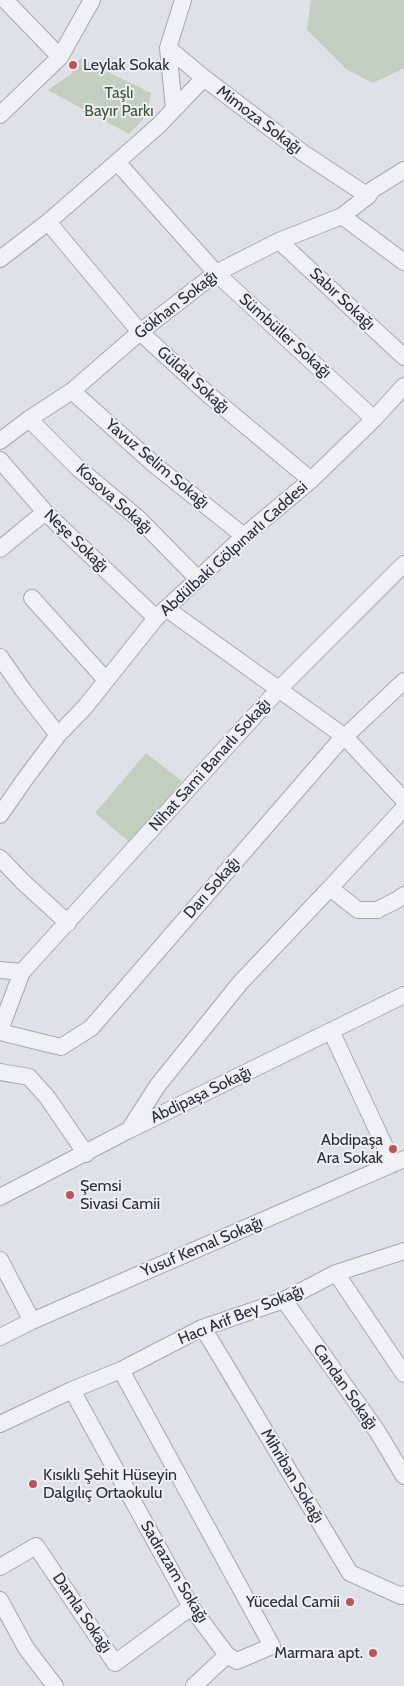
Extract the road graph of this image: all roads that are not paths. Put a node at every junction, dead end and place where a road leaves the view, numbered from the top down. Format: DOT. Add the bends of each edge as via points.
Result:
graph roads {
  1 [pos="5,0"];
  2 [pos="92,0"];
  3 [pos="183,0"];
  4 [pos="168,48"];
  5 [pos="60,58"];
  6 [pos="204,78"];
  7 [pos="174,108"];
  8 [pos="0,115"];
  9 [pos="117,162"];
  10 [pos="404,170"];
  11 [pos="404,178"];
  12 [pos="368,196"];
  13 [pos="342,216"];
  14 [pos="48,222"];
  15 [pos="279,241"];
  16 [pos="0,259"];
  17 [pos="404,262"];
  18 [pos="216,273"];
  19 [pos="140,332"];
  20 [pos="404,357"];
  21 [pos="404,386"];
  22 [pos="72,391"];
  23 [pos="374,418"];
  24 [pos="29,419"];
  25 [pos="0,442"];
  26 [pos="0,460"];
  27 [pos="311,480"];
  28 [pos="45,512"];
  29 [pos="244,536"];
  30 [pos="0,549"];
  31 [pos="404,564"];
  32 [pos="198,580"];
  33 [pos="32,598"];
  34 [pos="161,614"];
  35 [pos="0,657"];
  36 [pos="106,680"];
  37 [pos="404,681"];
  38 [pos="278,690"];
  39 [pos="58,735"];
  40 [pos="345,737"];
  41 [pos="404,800"];
  42 [pos="404,808"];
  43 [pos="0,815"];
  44 [pos="0,858"];
  45 [pos="330,888"];
  46 [pos="404,895"];
  47 [pos="68,923"];
  48 [pos="0,970"];
  49 [pos="22,972"];
  50 [pos="404,995"];
  51 [pos="0,1031"];
  52 [pos="331,1031"];
  53 [pos="0,1072"];
  54 [pos="129,1130"];
  55 [pos="86,1154"];
  56 [pos="399,1161"];
  57 [pos="0,1197"];
  58 [pos="404,1251"];
  59 [pos="0,1260"];
  60 [pos="336,1273"];
  61 [pos="284,1300"];
  62 [pos="32,1321"];
  63 [pos="202,1328"];
  64 [pos="0,1337"];
  65 [pos="121,1370"];
  66 [pos="404,1374"];
  67 [pos="72,1390"];
  68 [pos="0,1424"];
  69 [pos="404,1476"];
  70 [pos="0,1566"];
  71 [pos="404,1594"];
  72 [pos="0,1600"];
  73 [pos="191,1607"];
  74 [pos="227,1655"];
  75 [pos="55,1686"];
  76 [pos="194,1686"];
  1 -- 5 [label="street"];
  2 -- 5 [label="street"];
  3 -- 4 [label="street"];
  4 -- 6 [label="street"];
  4 -- 7 [label="street"];
  5 -- 8 [label="street"];
  6 -- 7 [label="street, Mimoza Sokağı"];
  6 -- 12 [label="street, Mimoza Sokağı" via="303,153"];
  7 -- 9 [label="street, Mimoza Sokağı"];
  9 -- 14 [label="street, Mimoza Sokağı"];
  9 -- 18 [label="street, Sümbüller Sokağı"];
  10 -- 12 [label="street, Gökhan Sokağı" via="372,190"];
  11 -- 12 [label="street, Gökhan Sokağı" via="377,195"];
  12 -- 13 [label="street, Gökhan Sokağı"];
  13 -- 15 [label="street, Gökhan Sokağı"];
  13 -- 17 [label="street"];
  14 -- 16 [label="street, Mimoza Sokağı"];
  14 -- 19 [label="street, Güldal Sokağı"];
  15 -- 18 [label="street, Gökhan Sokağı"];
  15 -- 20 [label="street, Sabır Sokağı"];
  18 -- 19 [label="street, Gökhan Sokağı"];
  18 -- 23 [label="street, Sümbüller Sokağı"];
  19 -- 22 [label="street, Gökhan Sokağı"];
  19 -- 27 [label="street, Güldal Sokağı"];
  21 -- 23 [label="street, Abdülbaki Gölpınarlı Caddesi"];
  22 -- 24 [label="street, Gökhan Sokağı"];
  22 -- 29 [label="street, Yavuz Selim Sokağı" via="156,466"];
  23 -- 27 [label="street, Abdülbaki Gölpınarlı Caddesi"];
  24 -- 25 [label="street, Gökhan Sokağı"];
  24 -- 32 [label="street, Kosova Sokağı" via="78,468 140,520"];
  26 -- 28 [label="street, Neşe Sokağı"];
  27 -- 29 [label="street, Abdülbaki Gölpınarlı Caddesi"];
  28 -- 30 [label="street"];
  28 -- 34 [label="street, Neşe Sokağı"];
  29 -- 32 [label="street, Abdülbaki Gölpınarlı Caddesi"];
  31 -- 38 [label="street, Nihat Sami Banarlı Sokağı"];
  32 -- 34 [label="street, Abdülbaki Gölpınarlı Caddesi"];
  33 -- 36 [label="street"];
  34 -- 36 [label="street, Abdülbaki Gölpınarlı Caddesi"];
  34 -- 38 [label="street, Neşe Sokağı"];
  35 -- 39 [label="street"];
  36 -- 39 [label="street, Abdülbaki Gölpınarlı Caddesi"];
  37 -- 40 [label="street, Darı Sokağı"];
  38 -- 40 [label="street, Neşe Sokağı"];
  38 -- 47 [label="street, Nihat Sami Banarlı Sokağı"];
  39 -- 43 [label="street, Abdülbaki Gölpınarlı Caddesi"];
  40 -- 41 [label="street, Neşe Sokağı"];
  40 -- 51 [label="street, Darı Sokağı" via="91,1028 61,1047"];
  42 -- 45 [label="street"];
  44 -- 47 [label="street"];
  45 -- 46 [label="street" via="358,910 377,910"];
  45 -- 54 [label="street" via="240,983 158,1085"];
  47 -- 49 [label="street, Nihat Sami Banarlı Sokağı"];
  48 -- 49 [label="street"];
  49 -- 51 [label="street, Nihat Sami Banarlı Sokağı"];
  50 -- 52 [label="street, Abdipaşa Sokağı"];
  52 -- 54 [label="street, Abdipaşa Sokağı"];
  52 -- 56 [label="street"];
  53 -- 55 [label="street" via="29,1077 47,1097"];
  54 -- 55 [label="street, Abdipaşa Sokağı"];
  55 -- 57 [label="street, Abdipaşa Sokağı"];
  56 -- 62 [label="street, Yusuf Kemal Sokağı"];
  58 -- 60 [label="street, Hacı Arif Bey Sokağı"];
  59 -- 62 [label="street"];
  60 -- 61 [label="street, Hacı Arif Bey Sokağı"];
  60 -- 66 [label="street"];
  61 -- 63 [label="street, Hacı Arif Bey Sokağı"];
  61 -- 69 [label="street, Candan Sokağı"];
  62 -- 64 [label="street, Yusuf Kemal Sokağı"];
  63 -- 65 [label="street, Hacı Arif Bey Sokağı"];
  63 -- 71 [label="street, Mihriban Sokağı" via="350,1573 402,1596"];
  65 -- 67 [label="street, Hacı Arif Bey Sokağı"];
  65 -- 74 [label="street" via="272,1646 238,1661"];
  67 -- 68 [label="street, Hacı Arif Bey Sokağı"];
  67 -- 73 [label="street, Sadrazam Sokağı"];
  70 -- 73 [label="street, Damla Sokağı" via="36,1546 116,1662"];
  72 -- 75 [label="street" via="26,1648"];
  73 -- 74 [label="street, Sadrazam Sokağı"];
  74 -- 76 [label="street"];
}
